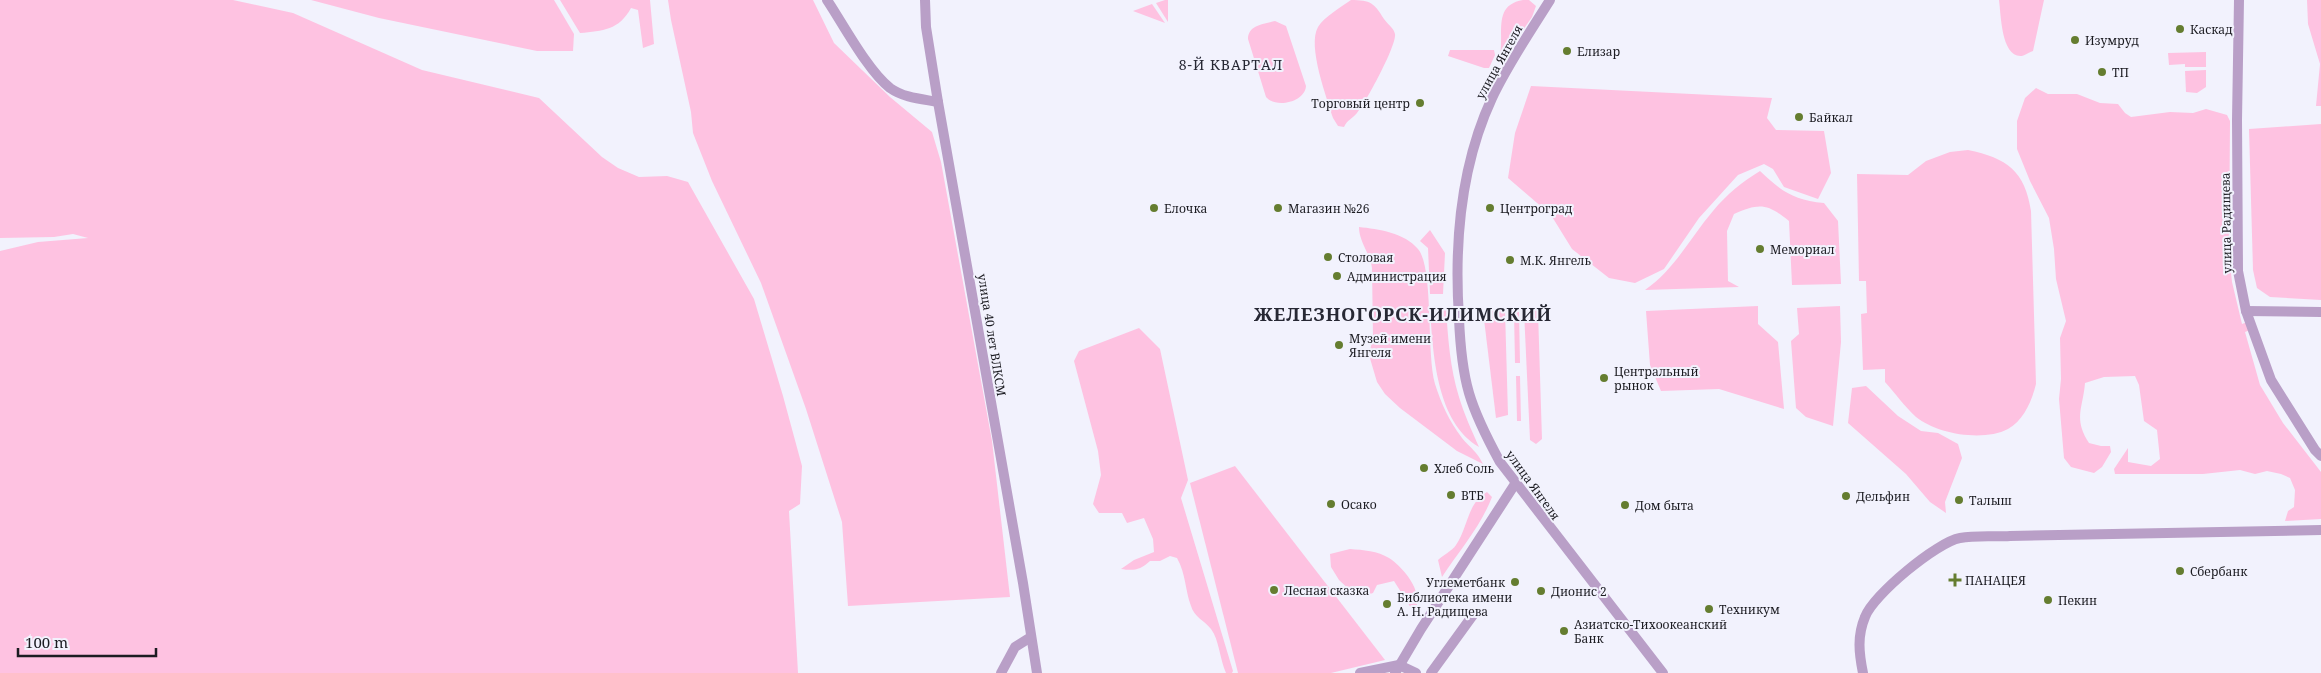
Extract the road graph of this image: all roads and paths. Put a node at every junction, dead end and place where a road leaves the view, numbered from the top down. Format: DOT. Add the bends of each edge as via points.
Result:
graph roads {
  1 [pos="827,0"];
  2 [pos="925,0"];
  3 [pos="1550,0"];
  4 [pos="2239,0"];
  5 [pos="938,102"];
  6 [pos="2246,311"];
  7 [pos="2321,312"];
  8 [pos="2321,456"];
  9 [pos="1515,484"];
  10 [pos="2321,530"];
  11 [pos="1473,616"];
  12 [pos="1031,637"];
  13 [pos="1397,669"];
  14 [pos="1002,673"];
  15 [pos="1037,673"];
  16 [pos="1360,673"];
  17 [pos="1416,673"];
  18 [pos="1431,673"];
  19 [pos="1663,673"];
  20 [pos="1863,673"];
  1 -- 5 [label="street" via="865,60 890,87 910,97"];
  2 -- 5 [label="street, улица 40 лет ВЛКСМ"];
  3 -- 9 [label="street, улица Янгеля" via="1501,79 1476,136 1459,219 1458,303 1462,359 1469,393 1481,427"];
  4 -- 6 [label="street, улица Радищева" via="2236,120 2238,271"];
  5 -- 12 [label="street, улица 40 лет ВЛКСМ"];
  6 -- 7 [label="street"];
  6 -- 8 [label="street, улица Радищева" via="2271,380"];
  9 -- 13 [label="street"];
  9 -- 19 [label="street, улица Янгеля"];
  10 -- 20 [label="street" via="2038,535 1950,541 1899,578 1866,614 1859,650"];
  11 -- 18 [label="street"];
  12 -- 14 [label="street" via="1015,647"];
  12 -- 15 [label="street, улица 40 лет ВЛКСМ"];
  13 -- 16 [label="street"];
  13 -- 17 [label="street"];
}
